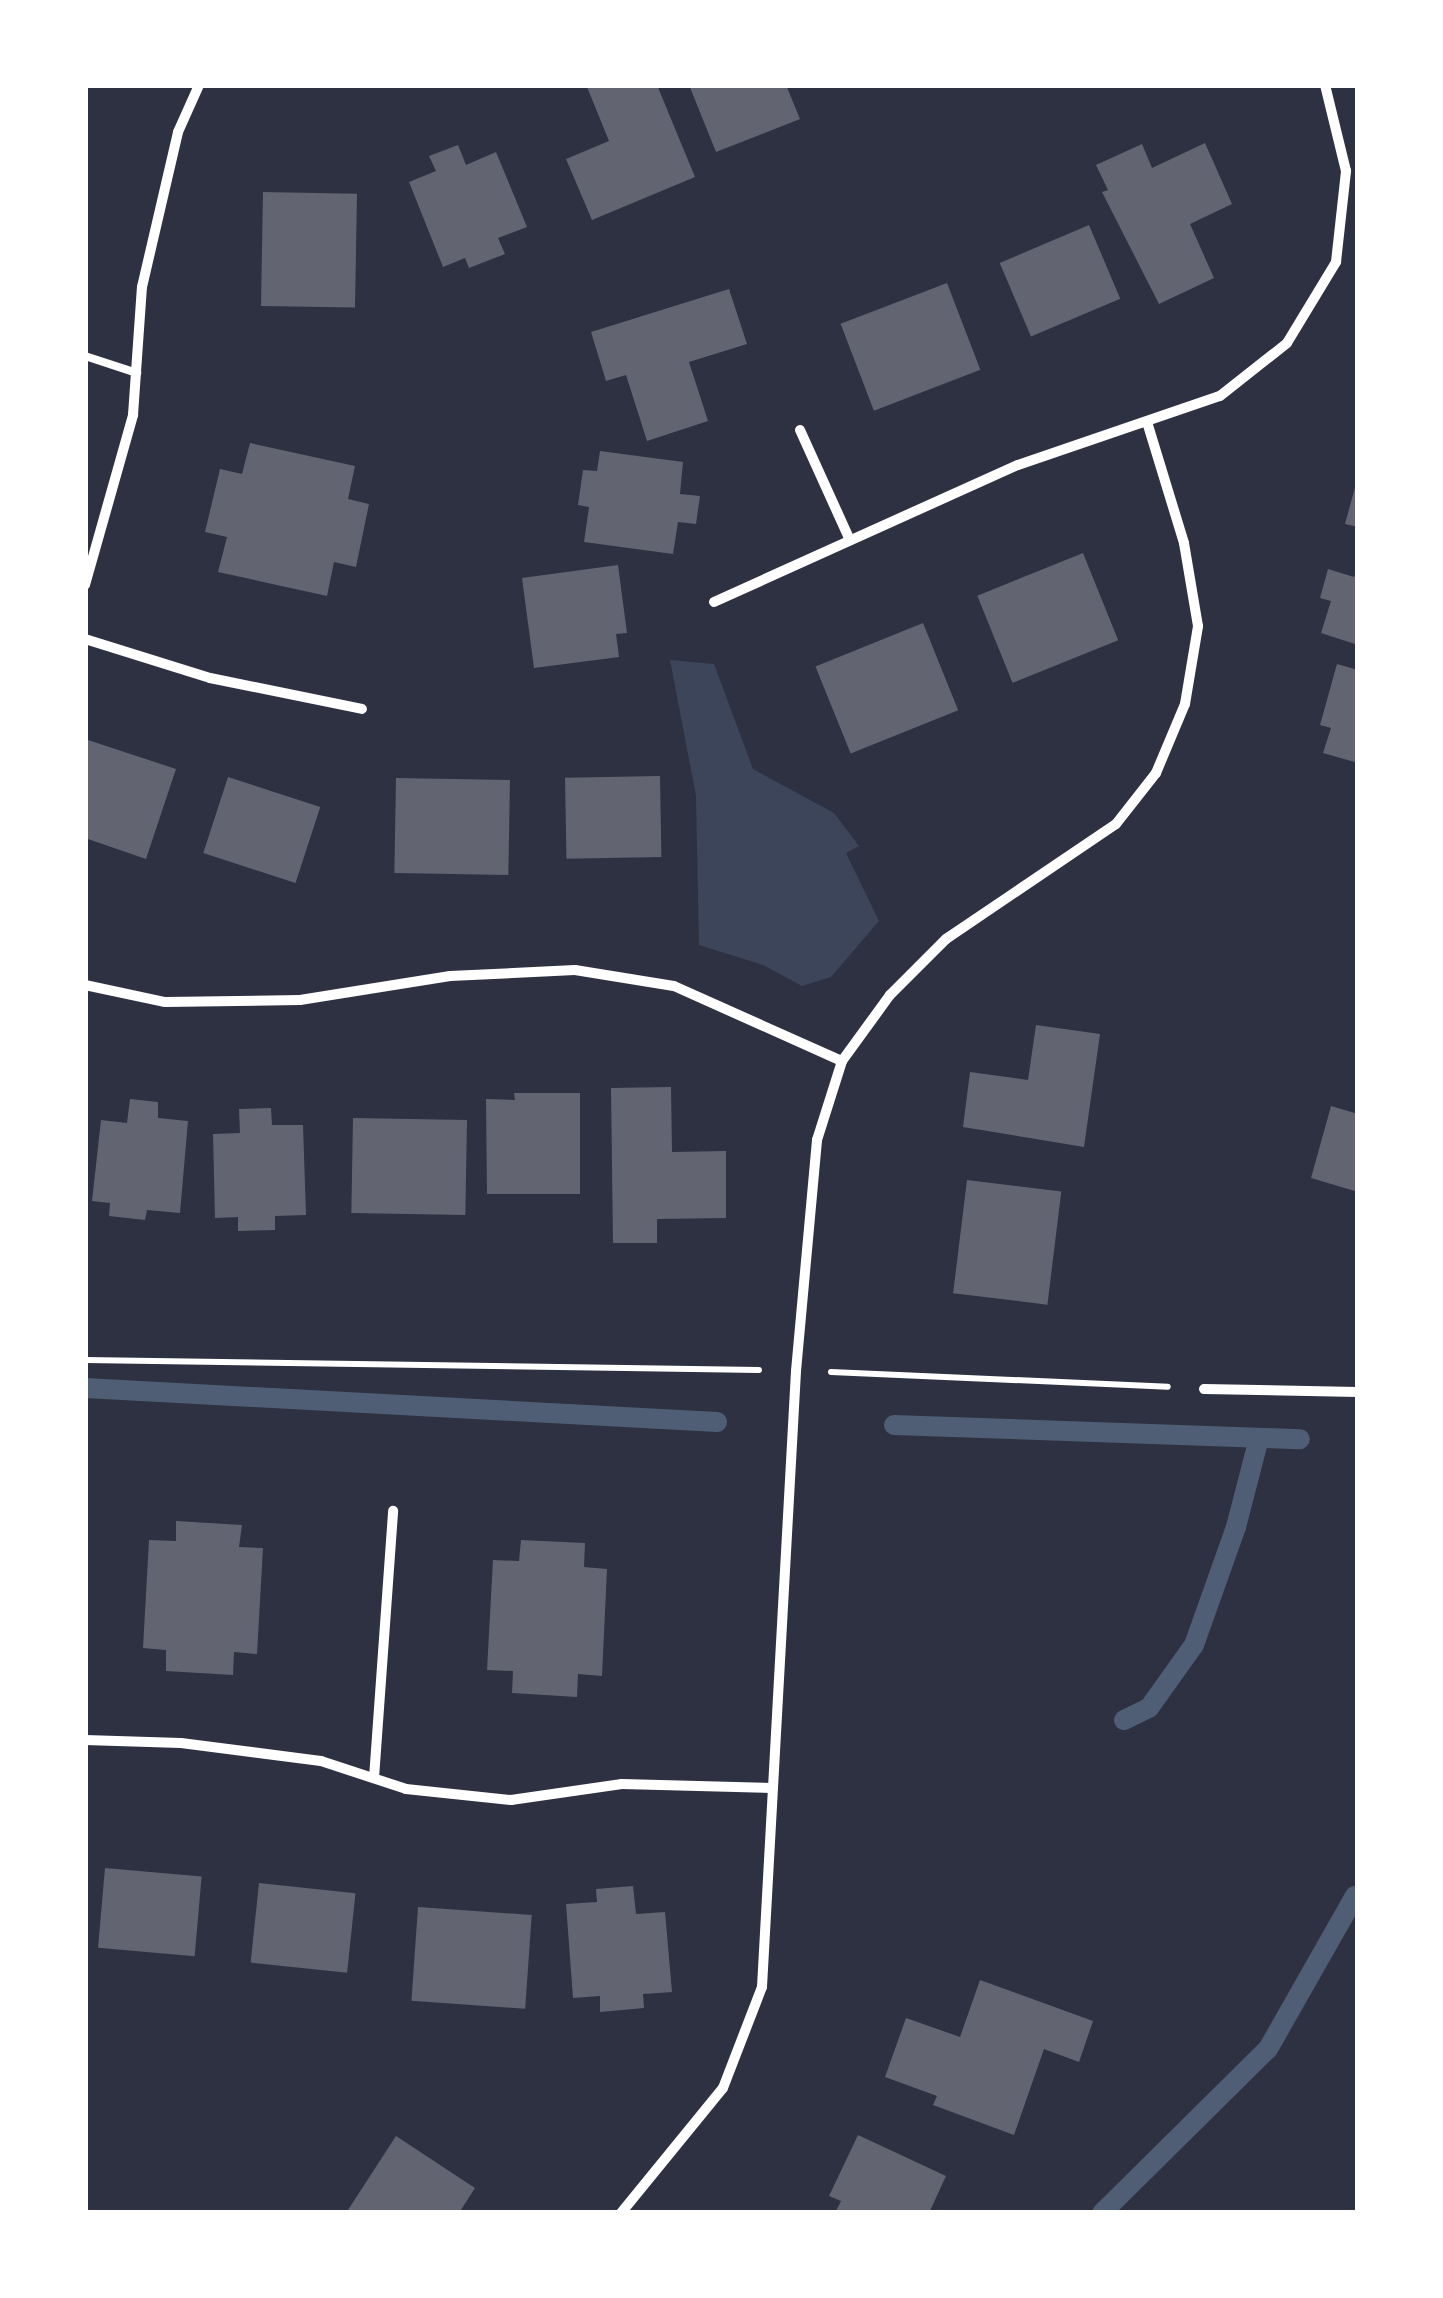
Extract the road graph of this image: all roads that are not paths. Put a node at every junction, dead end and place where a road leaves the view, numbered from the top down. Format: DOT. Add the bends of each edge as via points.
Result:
graph roads {
  1 [pos="199,85"];
  2 [pos="1326,85"];
  3 [pos="1352,170"];
  4 [pos="85,356"];
  5 [pos="136,373"];
  6 [pos="1147,422"];
  7 [pos="800,430"];
  8 [pos="850,540"];
  9 [pos="85,585"];
  10 [pos="714,602"];
  11 [pos="85,639"];
  12 [pos="362,709"];
  13 [pos="85,985"];
  14 [pos="842,1062"];
  15 [pos="1204,1389"];
  16 [pos="1358,1392"];
  17 [pos="393,1511"];
  18 [pos="85,1740"];
  19 [pos="374,1778"];
  20 [pos="773,1788"];
  21 [pos="621,2213"];
  1 -- 5 [label="street" via="178,132 142,287"];
  2 -- 3 [label="street"];
  3 -- 6 [label="street" via="1336,262 1286,343 1220,396"];
  4 -- 5 [label="lane"];
  5 -- 9 [label="street" via="133,415"];
  6 -- 8 [label="street" via="1018,465"];
  6 -- 14 [label="street" via="1184,542 1198,626 1186,704 1156,773 1116,824 946,939 890,996"];
  7 -- 8 [label="street"];
  8 -- 10 [label="street"];
  11 -- 12 [label="street" via="210,678"];
  13 -- 14 [label="street" via="165,1002 300,1000 450,976 575,970 674,986"];
  14 -- 20 [label="street" via="817,1140 796,1371"];
  15 -- 16 [label="street"];
  17 -- 19 [label="street"];
  18 -- 19 [label="street" via="268,1754"];
  19 -- 20 [label="street" via="406,1789 511,1800 622,1784"];
  20 -- 21 [label="street" via="762,1987 724,2088"];
}
